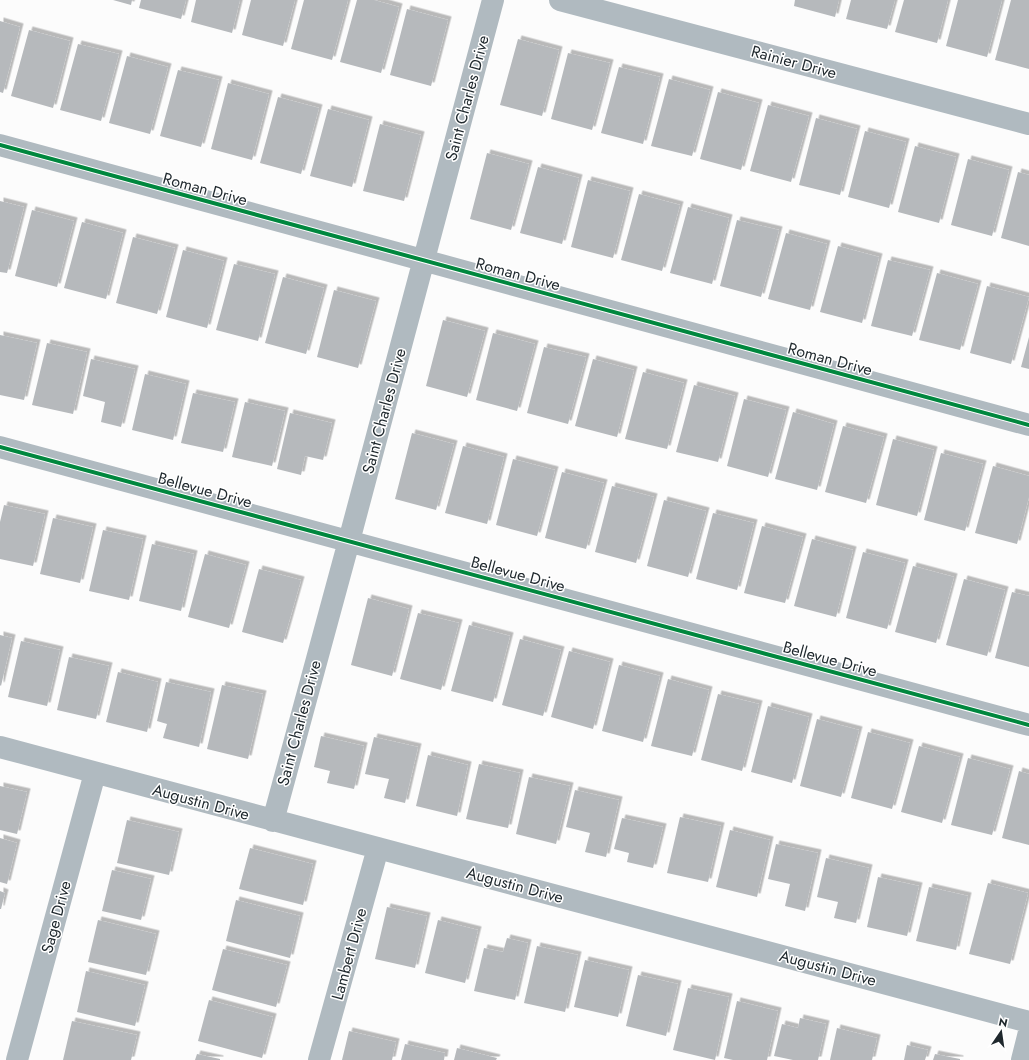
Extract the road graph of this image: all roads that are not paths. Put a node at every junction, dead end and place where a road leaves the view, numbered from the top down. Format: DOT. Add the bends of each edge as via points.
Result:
graph roads {
  1 [pos="493,0"];
  2 [pos="560,0"];
  3 [pos="1029,124"];
  4 [pos="0,145"];
  5 [pos="423,261"];
  6 [pos="1029,425"];
  7 [pos="0,447"];
  8 [pos="349,541"];
  9 [pos="1029,725"];
  10 [pos="0,748"];
  11 [pos="95,773"];
  12 [pos="273,821"];
  13 [pos="378,848"];
  14 [pos="1029,1022"];
  15 [pos="1029,1032"];
  16 [pos="17,1060"];
  17 [pos="319,1060"];
  18 [pos="1022,1060"];
  1 -- 5 [label="street, Saint Charles Drive"];
  2 -- 3 [label="street, Rainier Drive"];
  4 -- 5 [label="street, Roman Drive"];
  5 -- 6 [label="street, Roman Drive"];
  5 -- 8 [label="street, Saint Charles Drive"];
  7 -- 8 [label="street, Bellevue Drive"];
  8 -- 9 [label="street, Bellevue Drive"];
  8 -- 12 [label="street, Saint Charles Drive"];
  10 -- 11 [label="street, Augustin Drive"];
  11 -- 12 [label="street, Augustin Drive"];
  11 -- 16 [label="street, Sage Drive"];
  12 -- 13 [label="street, Augustin Drive"];
  13 -- 14 [label="street, Augustin Drive"];
  13 -- 17 [label="street, Lambert Drive"];
  15 -- 18 [label="street"];
}
